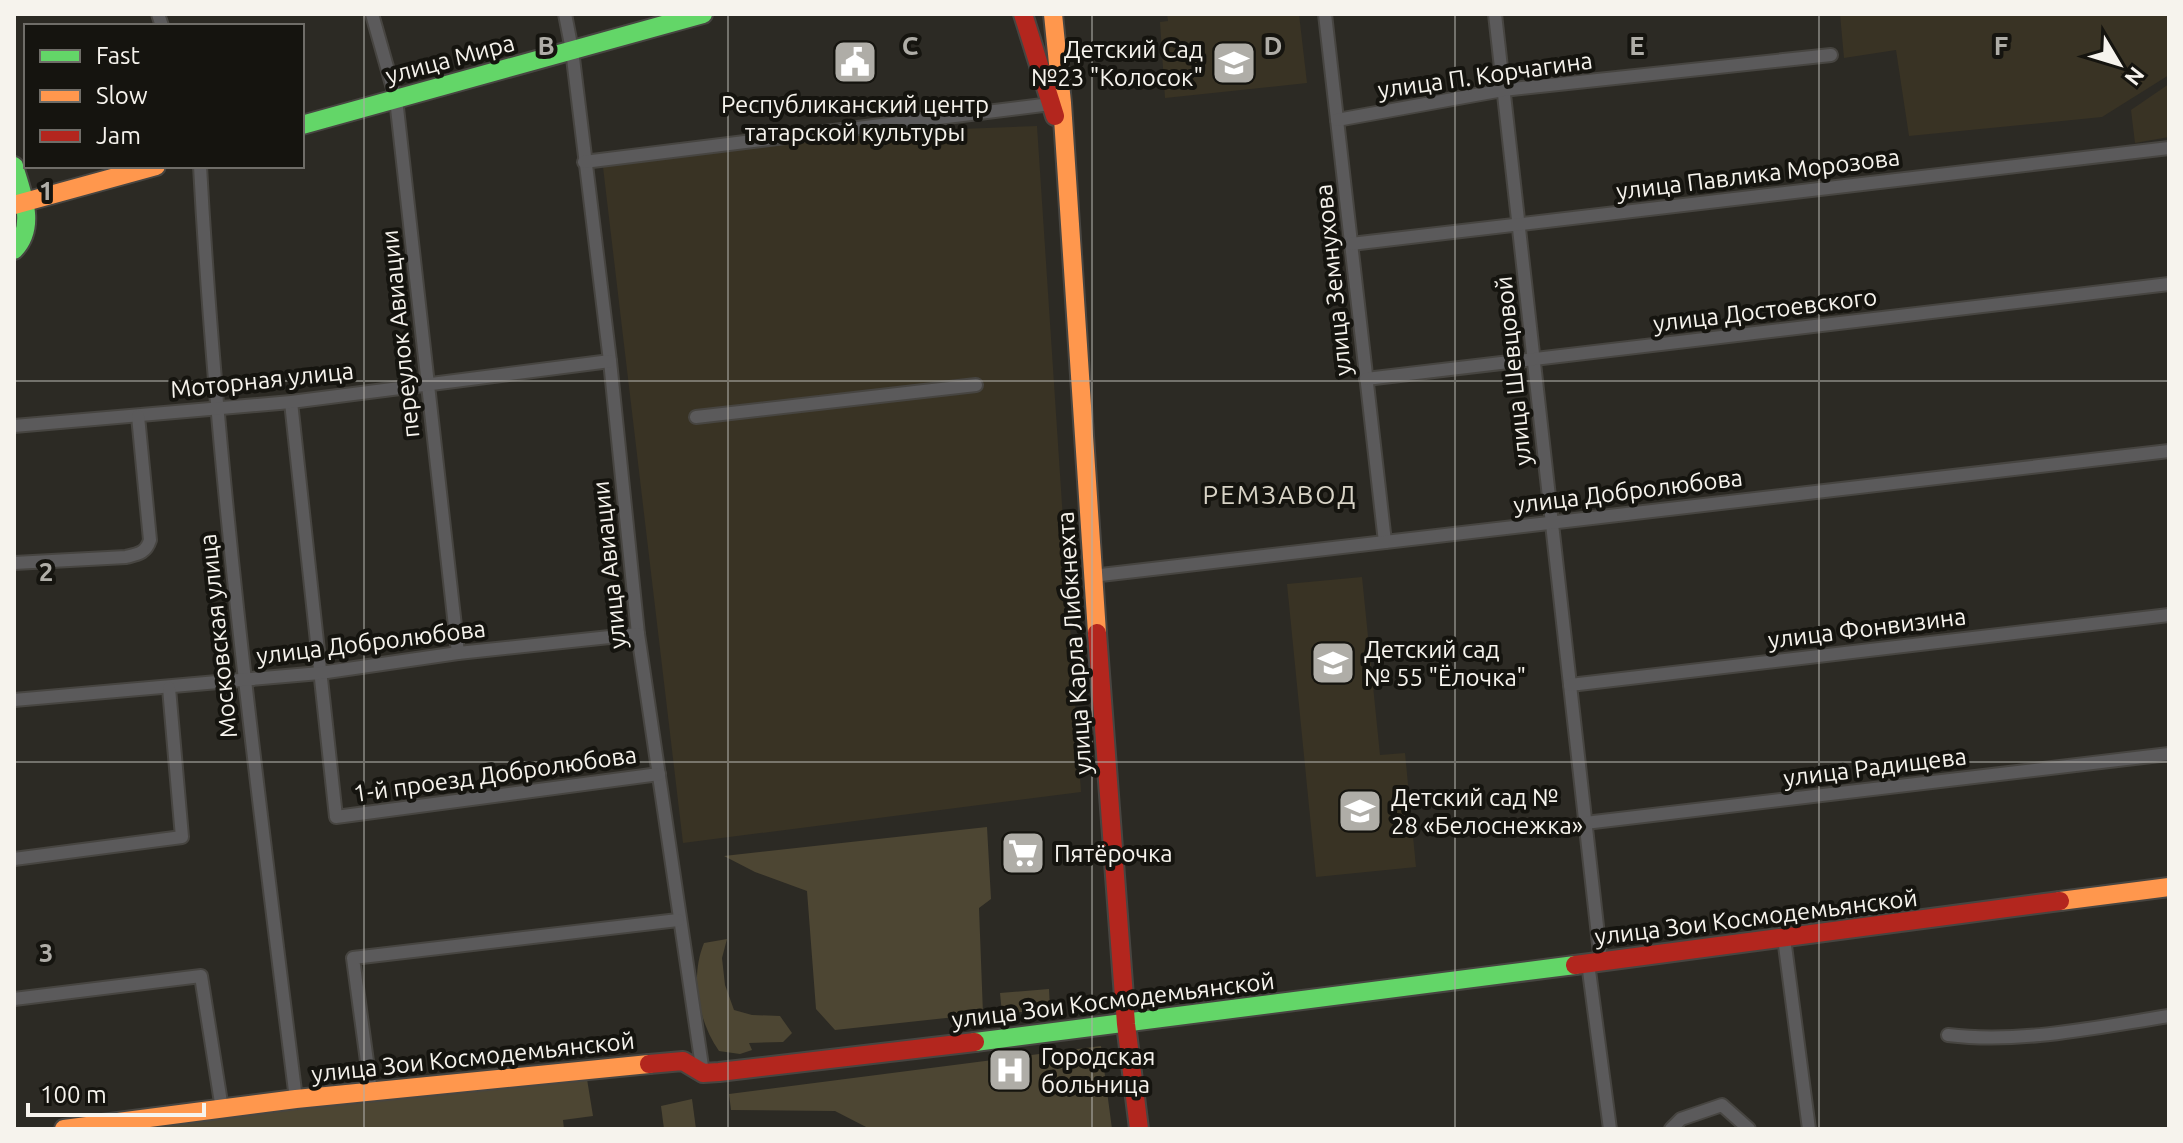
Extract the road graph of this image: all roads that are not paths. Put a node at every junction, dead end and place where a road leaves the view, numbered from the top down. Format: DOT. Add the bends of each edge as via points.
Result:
graph roads {
  1 [pos="372,14"];
  2 [pos="565,14"];
  3 [pos="703,14"];
  4 [pos="1023,14"];
  5 [pos="1053,14"];
  6 [pos="1325,14"];
  7 [pos="1495,14"];
  8 [pos="572,50"];
  9 [pos="1831,55"];
  10 [pos="1503,90"];
  11 [pos="396,99"];
  12 [pos="1051,104"];
  13 [pos="1337,120"];
  14 [pos="304,124"];
  15 [pos="2169,148"];
  16 [pos="1066,153"];
  17 [pos="584,162"];
  18 [pos="14,166"];
  19 [pos="149,168"];
  20 [pos="200,168"];
  21 [pos="19,204"];
  22 [pos="1518,224"];
  23 [pos="1351,244"];
  24 [pos="14,250"];
  25 [pos="2169,284"];
  26 [pos="1533,360"];
  27 [pos="610,361"];
  28 [pos="1366,379"];
  29 [pos="428,382"];
  30 [pos="976,385"];
  31 [pos="291,402"];
  32 [pos="216,409"];
  33 [pos="138,416"];
  34 [pos="696,417"];
  35 [pos="14,426"];
  36 [pos="2169,451"];
  37 [pos="1552,522"];
  38 [pos="1385,542"];
  39 [pos="14,563"];
  40 [pos="1092,576"];
  41 [pos="2169,615"];
  42 [pos="638,634"];
  43 [pos="458,653"];
  44 [pos="320,673"];
  45 [pos="244,680"];
  46 [pos="1570,685"];
  47 [pos="169,688"];
  48 [pos="14,700"];
  49 [pos="2169,754"];
  50 [pos="659,774"];
  51 [pos="1585,823"];
  52 [pos="14,859"];
  53 [pos="2169,887"];
  54 [pos="678,920"];
  55 [pos="1784,938"];
  56 [pos="1594,963"];
  57 [pos="14,999"];
  58 [pos="2169,1016"];
  59 [pos="1126,1024"];
  60 [pos="1948,1035"];
  61 [pos="703,1073"];
  62 [pos="371,1091"];
  63 [pos="296,1099"];
  64 [pos="222,1109"];
  65 [pos="64,1129"];
  66 [pos="1139,1129"];
  67 [pos="1610,1129"];
  68 [pos="1671,1129"];
  69 [pos="1749,1129"];
  70 [pos="1809,1129"];
  1 -- 11 [label="street, переулок Авиации"];
  2 -- 8 [label="street, улица Авиации"];
  3 -- 8 [label="street, улица Мира"];
  4 -- 12 [label="street, улица Карла Либкнехта"];
  5 -- 16 [label="street, улица Карла Либкнехта"];
  6 -- 13 [label="street, улица Земнухова"];
  7 -- 10 [label="street, улица Шевцовой"];
  8 -- 11 [label="street, улица Мира"];
  8 -- 17 [label="street, улица Авиации"];
  9 -- 10 [label="street, улица П. Корчагина"];
  10 -- 13 [label="street, улица П. Корчагина"];
  10 -- 22 [label="street, улица Шевцовой"];
  11 -- 14 [label="street, улица Мира"];
  11 -- 29 [label="street, переулок Авиации"];
  12 -- 16 [label="street, улица Карла Либкнехта"];
  12 -- 17 [label="street"];
  13 -- 23 [label="street, улица Земнухова"];
  15 -- 22 [label="street, улица Павлика Морозова"];
  16 -- 40 [label="street, улица Карла Либкнехта"];
  17 -- 27 [label="street, улица Авиации"];
  18 -- 21 [label="street"];
  19 -- 21 [label="street"];
  20 -- 32 [label="street, Московская улица"];
  21 -- 24 [label="street" via="27,229"];
  22 -- 23 [label="street, улица Павлика Морозова"];
  22 -- 26 [label="street, улица Шевцовой"];
  23 -- 28 [label="street, улица Земнухова"];
  25 -- 26 [label="street, улица Достоевского"];
  26 -- 28 [label="street, улица Достоевского"];
  26 -- 37 [label="street, улица Шевцовой"];
  27 -- 29 [label="street, Моторная улица"];
  27 -- 42 [label="street, улица Авиации"];
  28 -- 38 [label="street, улица Земнухова"];
  29 -- 31 [label="street, Моторная улица"];
  29 -- 43 [label="street, переулок Авиации"];
  30 -- 34 [label="street"];
  31 -- 32 [label="street, Моторная улица"];
  31 -- 44 [label="street"];
  32 -- 33 [label="street, Моторная улица"];
  32 -- 45 [label="street, Московская улица"];
  33 -- 35 [label="street, Моторная улица"];
  33 -- 39 [label="street" via="148,548 126,557"];
  36 -- 37 [label="street, улица Добролюбова"];
  37 -- 38 [label="street, улица Добролюбова"];
  37 -- 46 [label="street, улица Шевцовой"];
  38 -- 40 [label="street, улица Добролюбова"];
  40 -- 59 [label="street, улица Карла Либкнехта"];
  41 -- 46 [label="street, улица Фонвизина"];
  42 -- 43 [label="street, улица Добролюбова"];
  42 -- 50 [label="street, улица Авиации"];
  43 -- 44 [label="street, улица Добролюбова"];
  44 -- 45 [label="street, улица Добролюбова"];
  44 -- 50 [label="street, 1-й проезд Добролюбова" via="336,817"];
  45 -- 47 [label="street, улица Добролюбова"];
  45 -- 63 [label="street, Московская улица"];
  46 -- 51 [label="street, улица Шевцовой"];
  47 -- 48 [label="street, улица Добролюбова"];
  47 -- 52 [label="street" via="182,837"];
  49 -- 51 [label="street, улица Радищева"];
  50 -- 54 [label="street, улица Авиации"];
  51 -- 56 [label="street, улица Шевцовой"];
  53 -- 55 [label="street, улица Зои Космодемьянской"];
  54 -- 61 [label="street, улица Авиации"];
  54 -- 62 [label="street" via="353,958"];
  55 -- 56 [label="street, улица Зои Космодемьянской"];
  55 -- 70 [label="street"];
  56 -- 59 [label="street, улица Зои Космодемьянской"];
  56 -- 67 [label="street, улица Шевцовой"];
  57 -- 64 [label="street" via="201,976"];
  58 -- 60 [label="street" via="1996,1038"];
  59 -- 61 [label="street, улица Зои Космодемьянской"];
  59 -- 66 [label="street, улица Карла Либкнехта"];
  61 -- 62 [label="street, улица Зои Космодемьянской" via="683,1061"];
  62 -- 63 [label="street, улица Зои Космодемьянской"];
  63 -- 64 [label="street, улица Зои Космодемьянской"];
  64 -- 65 [label="street, улица Зои Космодемьянской"];
  68 -- 69 [label="street" via="1681,1119 1722,1105"];
}
